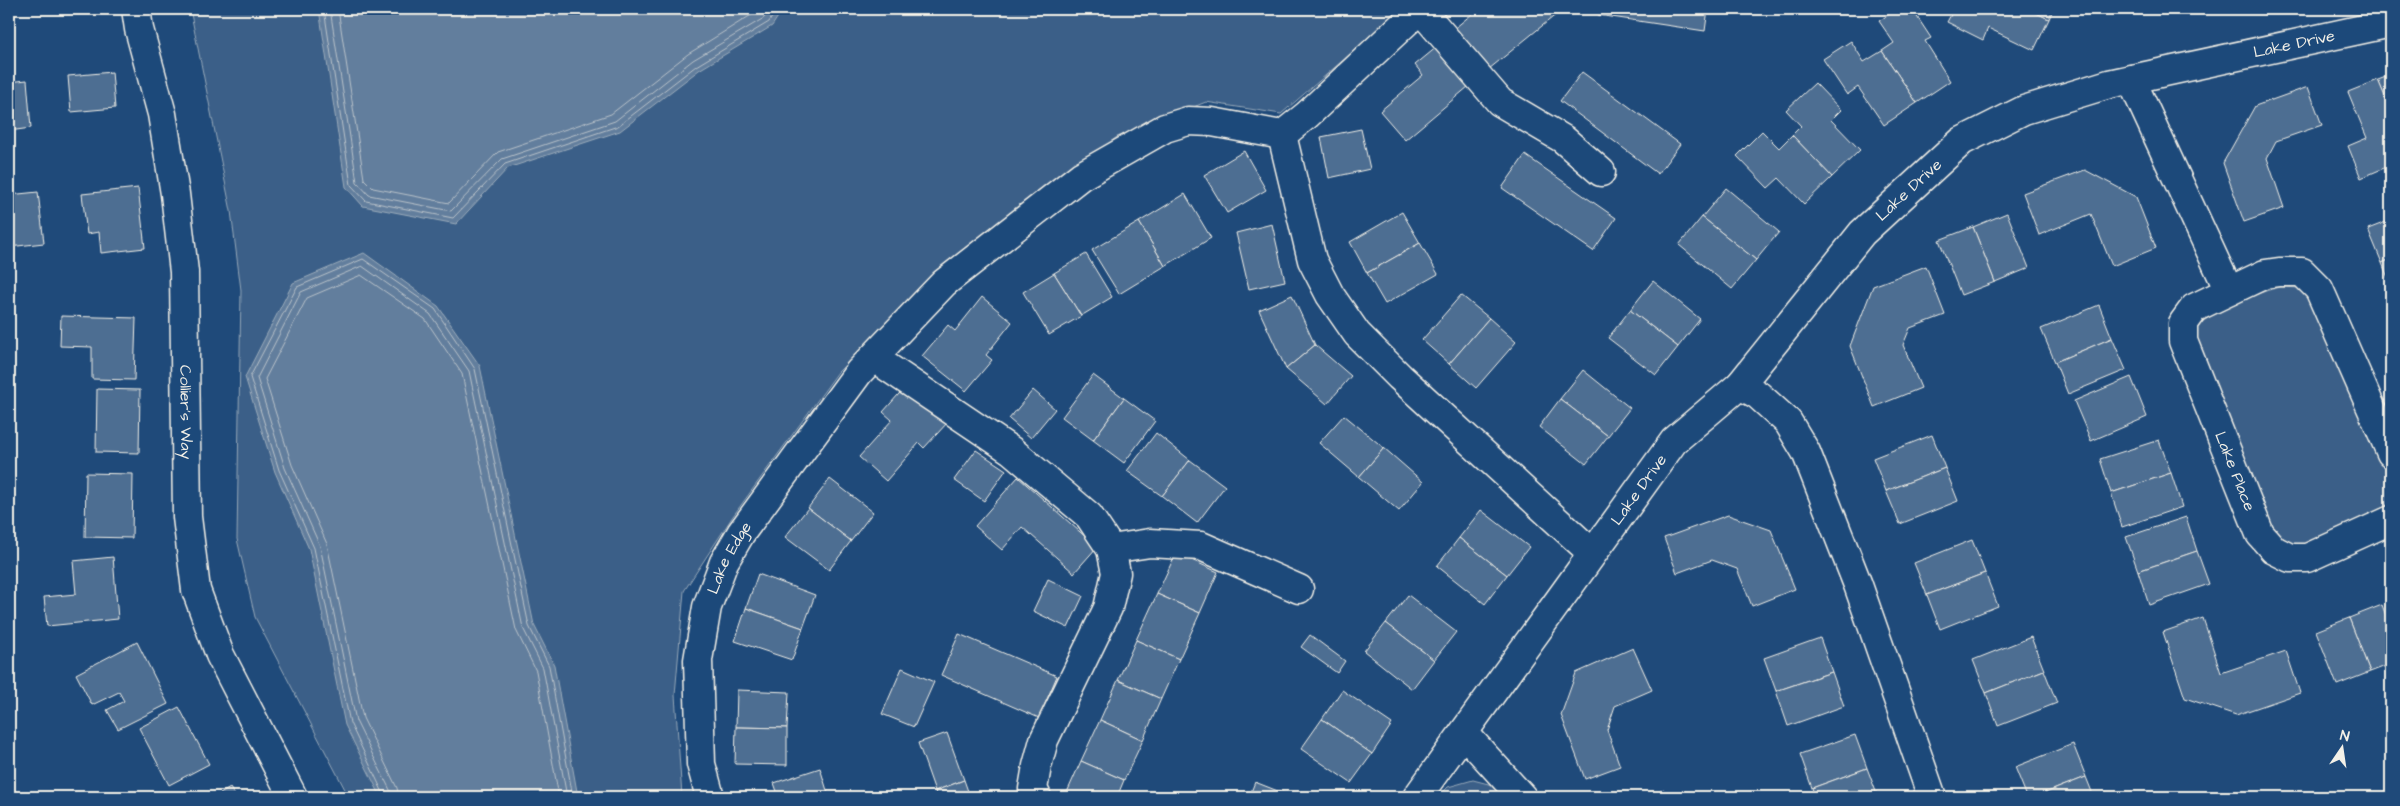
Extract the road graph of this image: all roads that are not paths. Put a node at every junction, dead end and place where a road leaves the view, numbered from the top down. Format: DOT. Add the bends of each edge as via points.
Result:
graph roads {
  1 [pos="136,9"];
  2 [pos="1420,9"];
  3 [pos="2391,23"];
  4 [pos="2131,79"];
  5 [pos="1282,135"];
  6 [pos="1601,172"];
  7 [pos="2229,292"];
  8 [pos="874,358"];
  9 [pos="1740,385"];
  10 [pos="2391,453"];
  11 [pos="2391,520"];
  12 [pos="1112,549"];
  13 [pos="1592,553"];
  14 [pos="1299,589"];
  15 [pos="1464,733"];
  16 [pos="293,797"];
  17 [pos="710,797"];
  18 [pos="1037,797"];
  19 [pos="1417,797"];
  20 [pos="1522,797"];
  21 [pos="1932,797"];
  1 -- 16 [label="street, Collier's Way" via="138,29 162,114 184,272 187,518 196,590 220,654"];
  2 -- 5 [label="street" via="1307,116"];
  2 -- 6 [label="street" via="1500,102 1563,139"];
  3 -- 4 [label="street, Lake Drive"];
  4 -- 7 [label="street"];
  4 -- 9 [label="street, Lake Drive" via="2024,110 1962,141 1862,233"];
  5 -- 8 [label="street, Lake Edge" via="1212,122 1188,122 1165,128 1081,176 944,283"];
  5 -- 13 [label="street" via="1312,260 1330,295 1357,334"];
  7 -- 10 [label="street, Lake Place" via="2265,274 2302,272 2319,289"];
  7 -- 11 [label="street, Lake Place" via="2194,308 2183,323 2184,342 2260,534 2274,550 2290,558 2307,558"];
  8 -- 12 [label="street" via="1012,450 1089,516"];
  8 -- 17 [label="street, Lake Edge" via="853,380 741,533 724,562 707,608 698,660 701,764"];
  9 -- 13 [label="street, Lake Drive" via="1674,441"];
  9 -- 21 [label="street" via="1758,395 1788,422 1806,452 1858,585"];
  12 -- 14 [label="street" via="1150,543 1201,546"];
  12 -- 18 [label="street" via="1116,573 1108,608 1044,740 1033,789"];
  13 -- 15 [label="street, Lake Drive"];
  15 -- 19 [label="street, Lake Drive"];
  15 -- 20 [label="street"];
}
